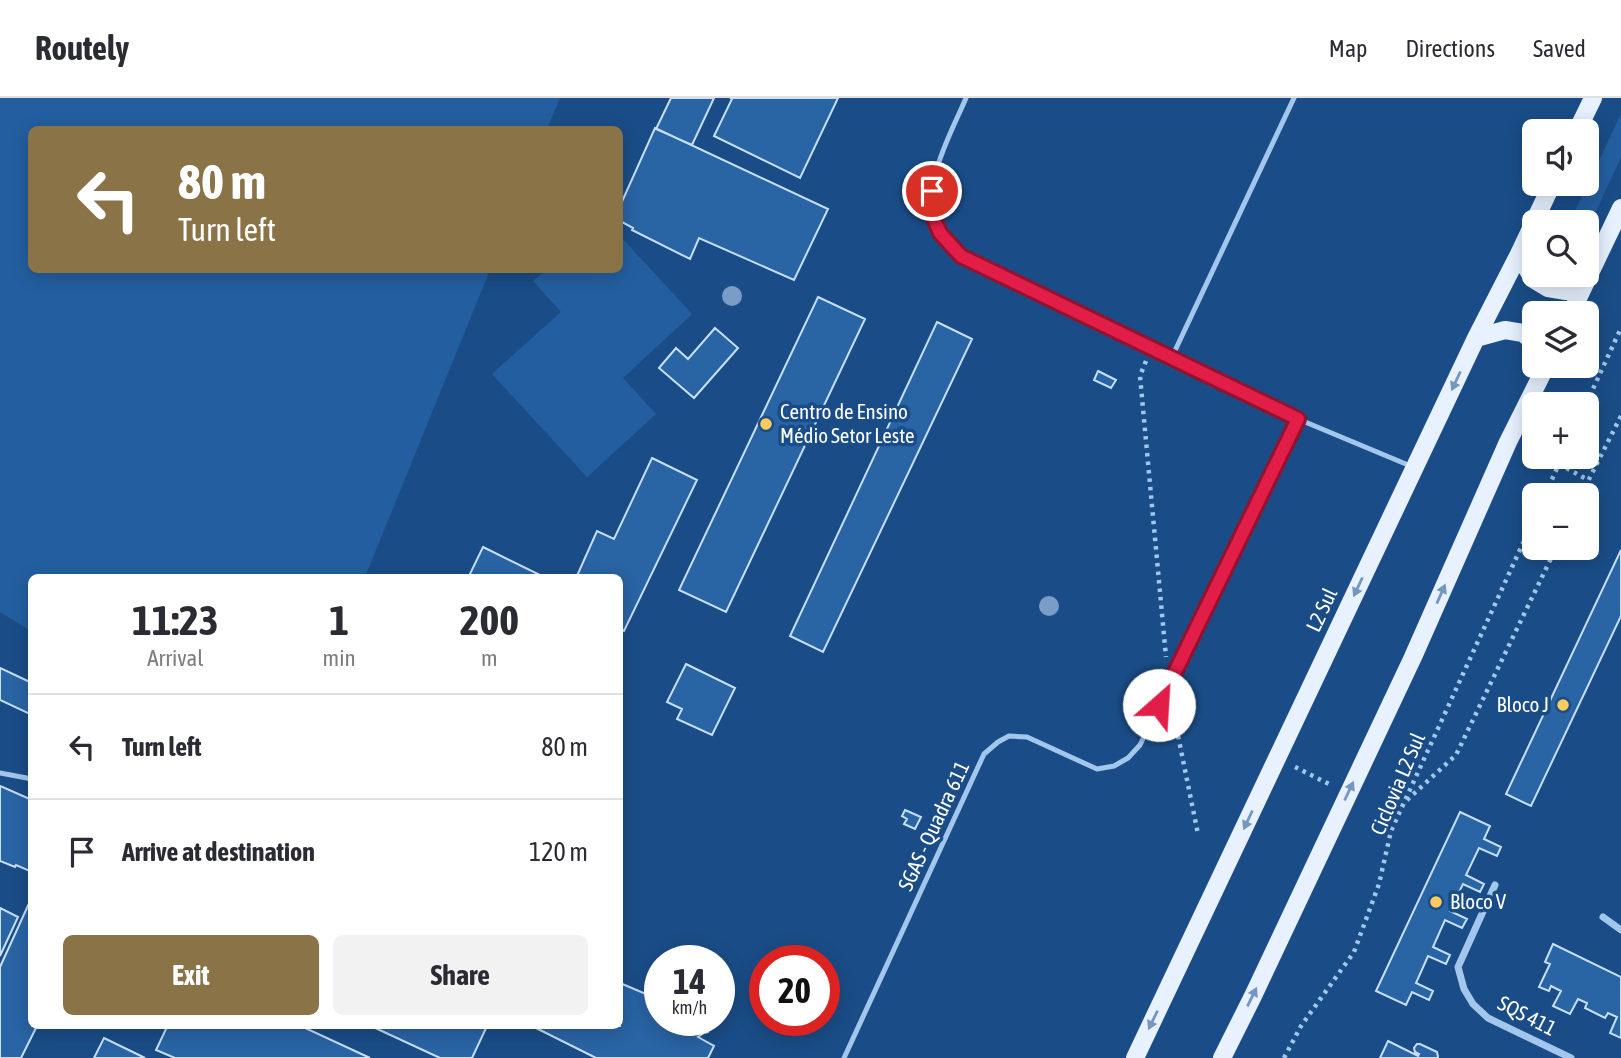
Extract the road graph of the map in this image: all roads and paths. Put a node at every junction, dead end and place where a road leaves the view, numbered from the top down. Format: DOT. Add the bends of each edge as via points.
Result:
graph roads {
  1 [pos="966,98"];
  2 [pos="1294,98"];
  3 [pos="1592,98"];
  4 [pos="1582,119"];
  5 [pos="1546,196"];
  6 [pos="1621,208"];
  7 [pos="1519,254"];
  8 [pos="1599,255"];
  9 [pos="1522,259"];
  10 [pos="1546,287"];
  11 [pos="1573,287"];
  12 [pos="1621,328"];
  13 [pos="1522,333"];
  14 [pos="1476,338"];
  15 [pos="1152,348"];
  16 [pos="1172,357"];
  17 [pos="1539,378"];
  18 [pos="1592,392"];
  19 [pos="1621,416"];
  20 [pos="1298,419"];
  21 [pos="1414,468"];
  22 [pos="1568,469"];
  23 [pos="1588,480"];
  24 [pos="1587,483"];
  25 [pos="1522,545"];
  26 [pos="1550,560"];
  27 [pos="1168,686"];
  28 [pos="1277,758"];
  29 [pos="0,773"];
  30 [pos="28,778"];
  31 [pos="1347,793"];
  32 [pos="1404,803"];
  33 [pos="1198,834"];
  34 [pos="1495,885"];
  35 [pos="1603,917"];
  36 [pos="1621,930"];
  37 [pos="844,1058"];
  38 [pos="1135,1058"];
  39 [pos="1222,1058"];
  40 [pos="1284,1058"];
  41 [pos="1571,1058"];
  1 -- 15 [label="lane" via="932,191 932,214 940,233 961,256"];
  2 -- 16 [label="lane"];
  3 -- 4 [label="main road"];
  5 -- 7 [label="main road, L2 Sul"];
  6 -- 8 [label="main road"];
  7 -- 9 [label="main road"];
  7 -- 14 [label="main road, L2 Sul"];
  10 -- 11 [label="main road" via="1566,291"];
  12 -- 18 [label="path"];
  13 -- 14 [label="main road" via="1506,330"];
  14 -- 21 [label="main road, L2 Sul, one-way"];
  15 -- 16 [label="lane"];
  15 -- 27 [label="path" via="1140,376"];
  16 -- 20 [label="lane"];
  31 -- 17 [label="main road, one-way"];
  19 -- 23 [label="path"];
  20 -- 21 [label="lane"];
  20 -- 27 [label="lane, SGAS - Quadra 611"];
  21 -- 28 [label="main road, L2 Sul, one-way"];
  22 -- 23 [label="path"];
  23 -- 24 [label="path"];
  25 -- 32 [label="path, Ciclovia L2 Sul"];
  26 -- 32 [label="path" via="1456,755"];
  27 -- 33 [label="path"];
  27 -- 37 [label="lane, SGAS - Quadra 611" via="1140,745 1114,766 1097,769 1027,737 1009,736 984,754"];
  28 -- 31 [label="path"];
  28 -- 38 [label="main road, L2 Sul, one-way"];
  29 -- 30 [label="lane"];
  39 -- 31 [label="main road, one-way"];
  32 -- 40 [label="path, Ciclovia L2 Sul" via="1354,952"];
  34 -- 41 [label="street, SQS 411" via="1458,967 1464,989 1489,1018"];
  35 -- 36 [label="street"];
}
